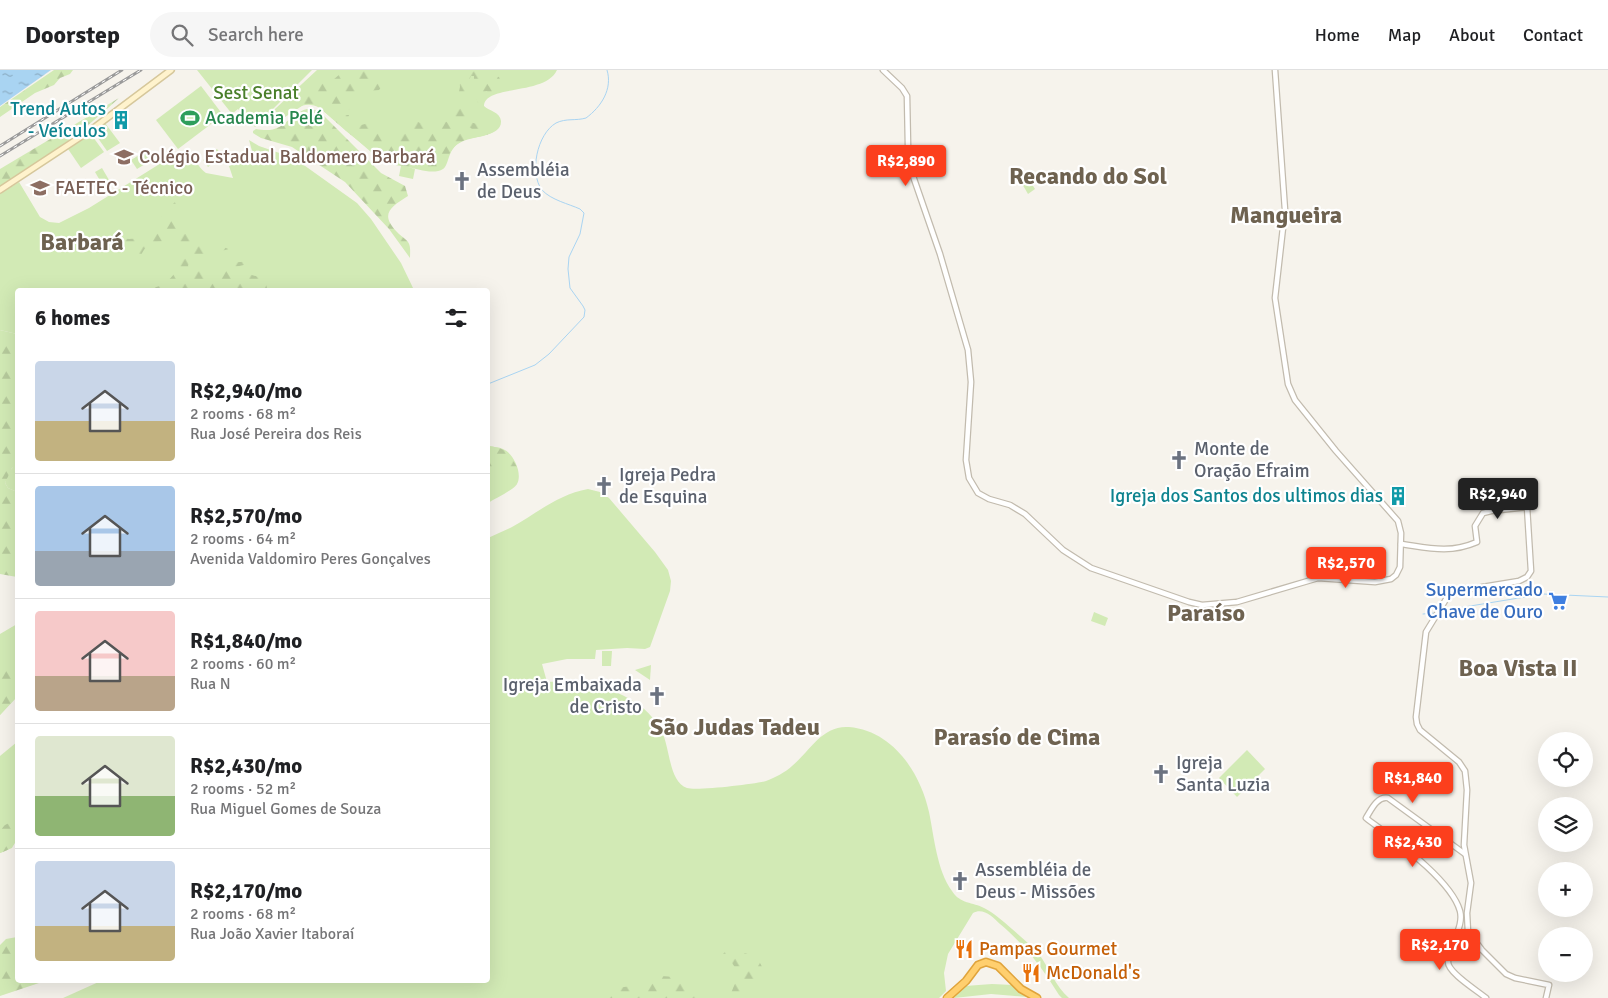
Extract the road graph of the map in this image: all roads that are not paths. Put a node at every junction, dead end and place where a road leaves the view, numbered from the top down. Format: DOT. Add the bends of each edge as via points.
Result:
graph roads {
  1 [pos="172,70"];
  2 [pos="883,70"];
  3 [pos="1275,70"];
  4 [pos="0,190"];
  5 [pos="1401,544"];
  6 [pos="1466,854"];
  7 [pos="947,998"];
  8 [pos="1037,998"];
  9 [pos="1486,998"];
  10 [pos="1546,998"];
  1 -- 4 [label="main road" via="91,130"];
  2 -- 5 [label="street" via="907,96 908,146 913,176 968,350 971,387 966,455 969,478 978,493 1026,514 1063,550 1091,568 1202,605 1237,602 1318,578 1386,581 1394,578 1399,570"];
  3 -- 5 [label="street" via="1284,210 1275,298 1288,384 1295,400 1398,521"];
  5 -- 6 [label="street" via="1459,549 1477,542 1475,526 1483,513 1527,507 1531,571 1527,577 1450,594 1426,632 1417,724 1463,768 1467,790"];
  6 -- 9 [label="street" via="1386,797 1377,801 1366,818 1438,877 1457,904 1461,922 1449,966"];
  6 -- 10 [label="street" via="1471,883 1466,920 1470,935 1502,971 1515,978 1549,986"];
  7 -- 8 [label="highway" via="978,965 986,962 998,966 1021,989"];
}
